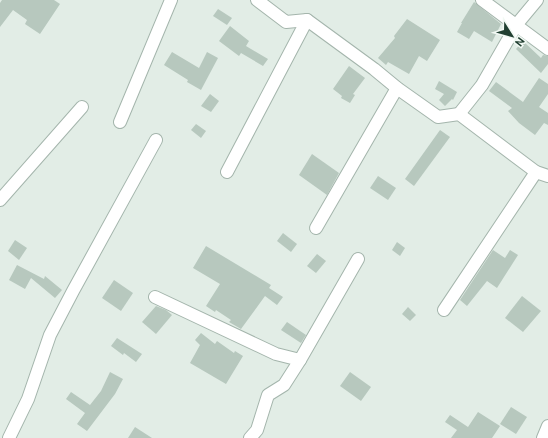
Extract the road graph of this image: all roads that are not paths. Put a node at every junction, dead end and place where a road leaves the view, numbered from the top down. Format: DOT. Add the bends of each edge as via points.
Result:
graph roads {
  1 [pos="172,0"];
  2 [pos="258,0"];
  3 [pos="482,0"];
  4 [pos="537,0"];
  5 [pos="307,20"];
  6 [pos="517,24"];
  7 [pos="548,49"];
  8 [pos="397,88"];
  9 [pos="82,107"];
  10 [pos="459,114"];
  11 [pos="120,122"];
  12 [pos="156,140"];
  13 [pos="227,172"];
  14 [pos="536,172"];
  15 [pos="548,176"];
  16 [pos="0,200"];
  17 [pos="316,228"];
  18 [pos="358,259"];
  19 [pos="155,297"];
  20 [pos="444,310"];
  21 [pos="300,360"];
  22 [pos="548,426"];
  23 [pos="10,438"];
  24 [pos="250,438"];
  25 [pos="543,438"];
  1 -- 11 [label="street"];
  2 -- 5 [label="street" via="286,22"];
  3 -- 6 [label="street"];
  4 -- 6 [label="street"];
  5 -- 8 [label="street"];
  5 -- 13 [label="street"];
  6 -- 7 [label="street"];
  6 -- 10 [label="street" via="482,85"];
  8 -- 10 [label="street" via="438,117"];
  8 -- 17 [label="street"];
  9 -- 16 [label="street"];
  10 -- 14 [label="street"];
  12 -- 23 [label="street" via="50,335 28,399"];
  14 -- 15 [label="street"];
  14 -- 20 [label="street"];
  18 -- 21 [label="street"];
  19 -- 21 [label="street" via="276,354"];
  21 -- 24 [label="street" via="284,385 268,395 256,430"];
  22 -- 25 [label="street"];
}
